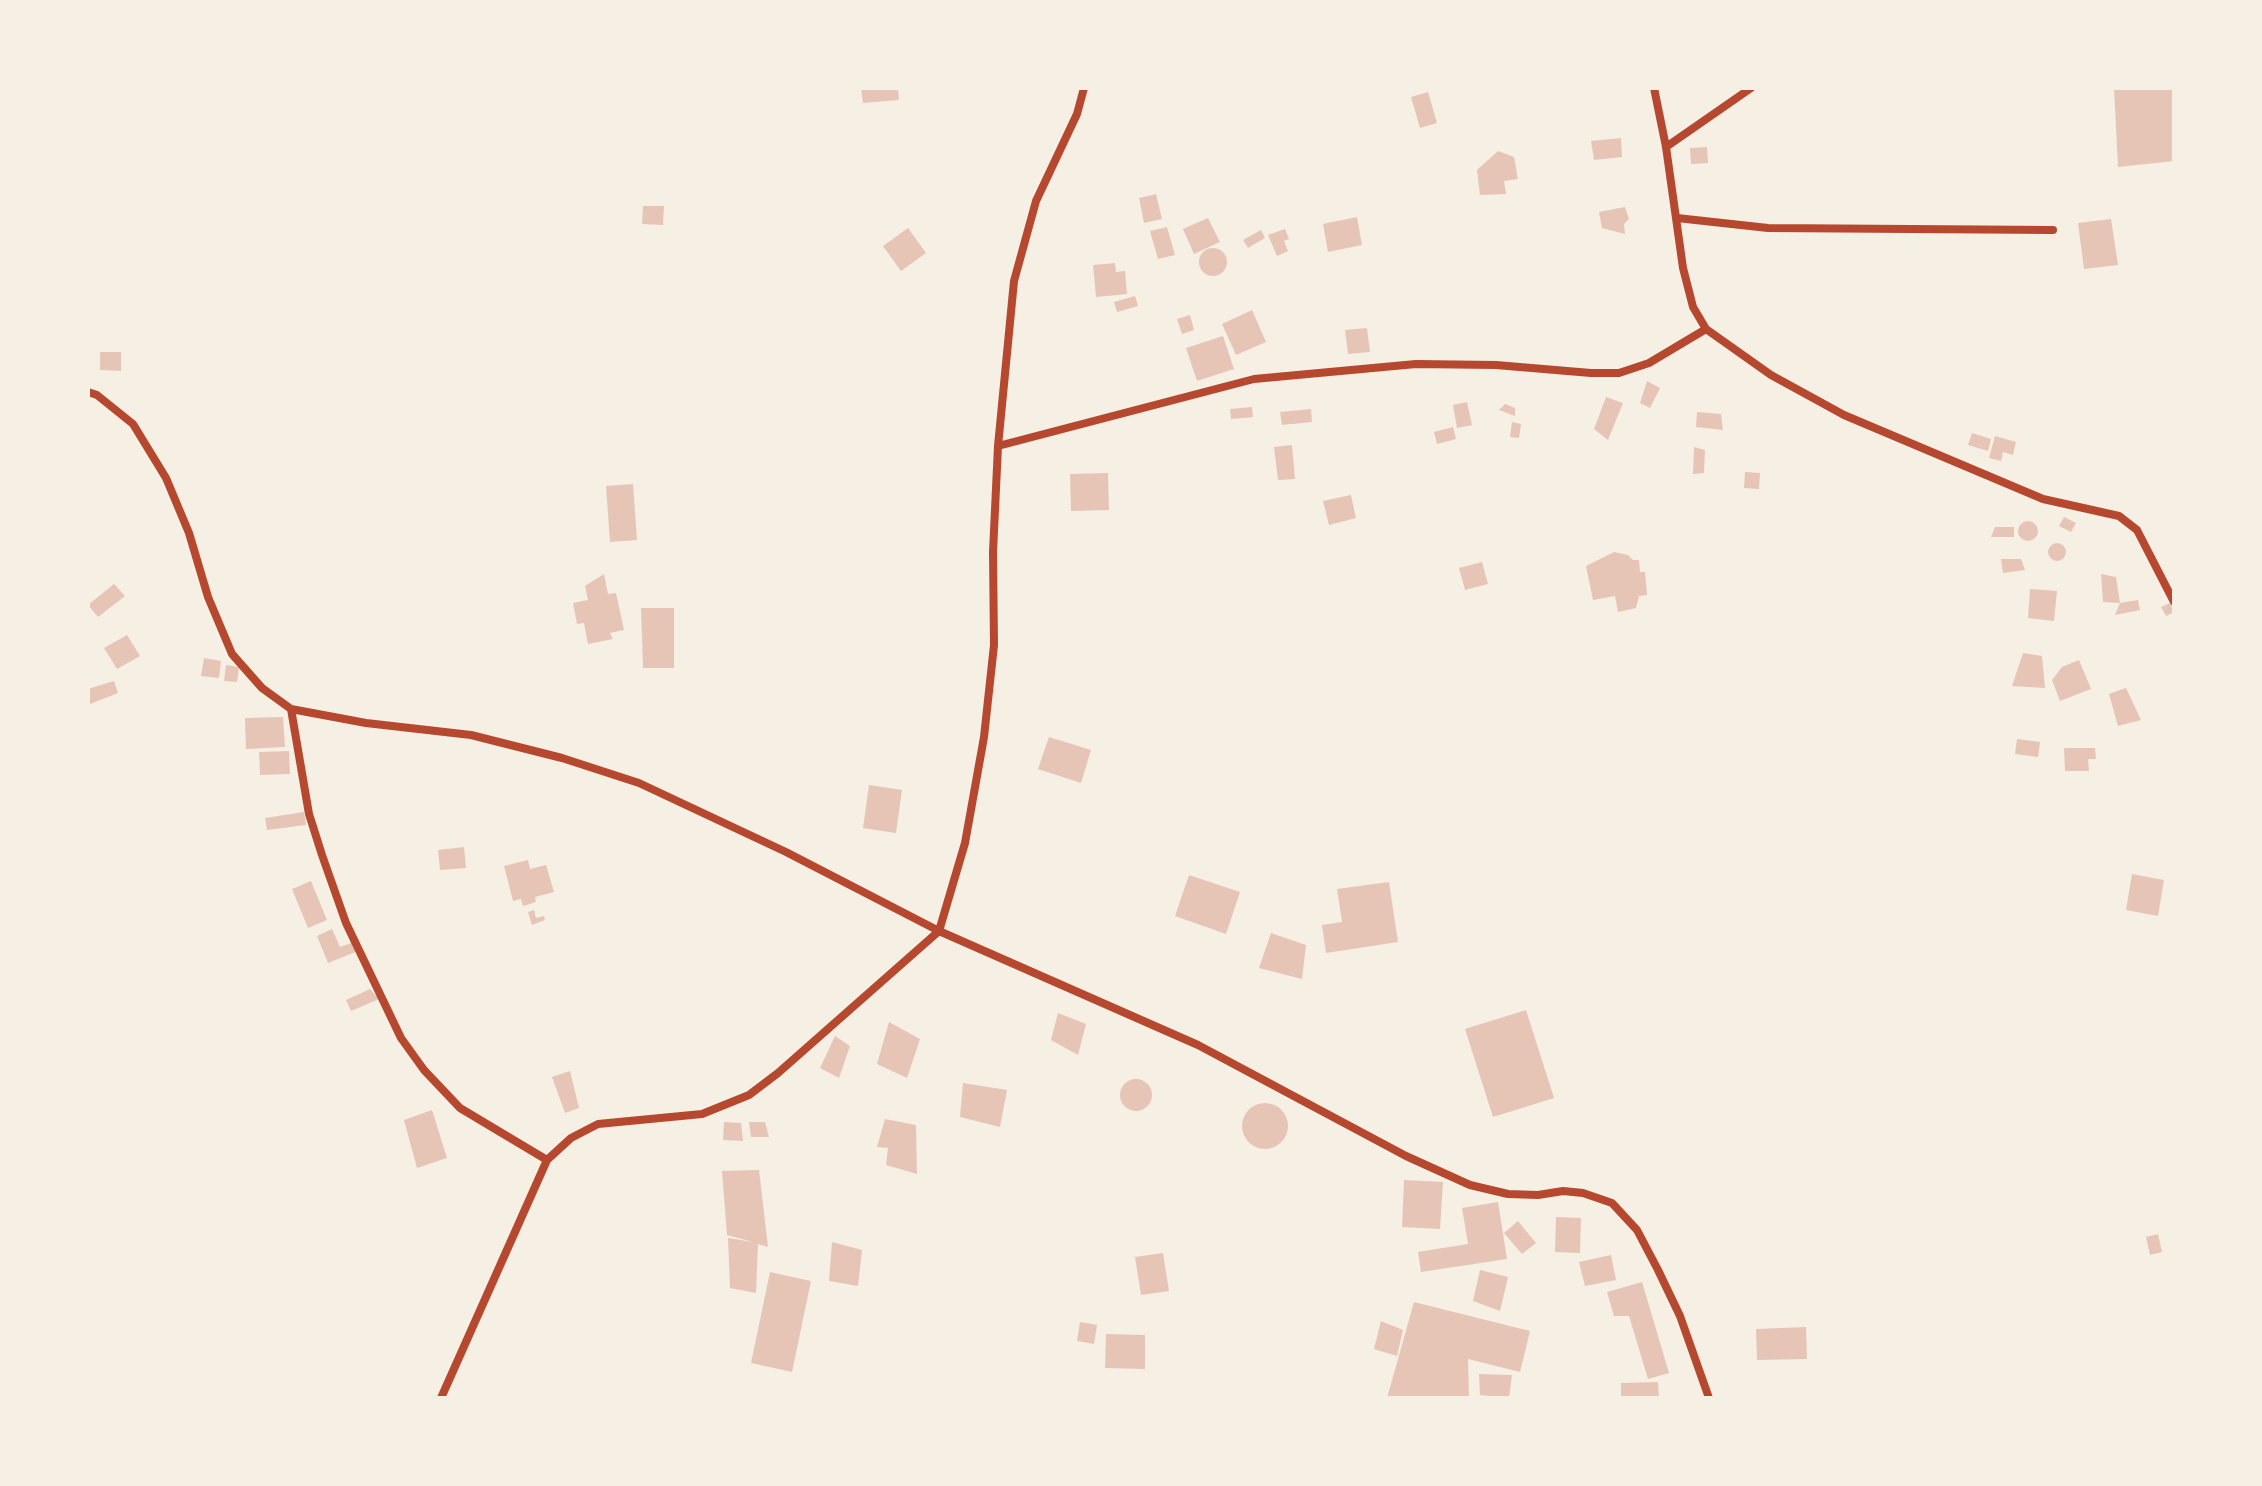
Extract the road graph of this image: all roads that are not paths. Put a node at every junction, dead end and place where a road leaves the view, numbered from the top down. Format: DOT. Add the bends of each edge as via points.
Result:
graph roads {
  1 [pos="1084,88"];
  2 [pos="1654,88"];
  3 [pos="1751,88"];
  4 [pos="1666,147"];
  5 [pos="1677,218"];
  6 [pos="2053,230"];
  7 [pos="1706,329"];
  8 [pos="88,392"];
  9 [pos="998,446"];
  10 [pos="2174,602"];
  11 [pos="291,709"];
  12 [pos="939,931"];
  13 [pos="547,1160"];
  14 [pos="441,1398"];
  15 [pos="1709,1398"];
  1 -- 9 [label="street" via="1036,201 1014,281"];
  2 -- 4 [label="street"];
  3 -- 4 [label="street"];
  4 -- 5 [label="street"];
  5 -- 6 [label="street" via="1768,228"];
  5 -- 7 [label="street" via="1693,307"];
  7 -- 9 [label="street" via="1649,363 1619,373 1416,364 1254,379"];
  7 -- 10 [label="street" via="1771,375 1844,415 2043,499 2119,516 2137,530"];
  8 -- 11 [label="street" via="133,424 166,478 232,654 262,688"];
  9 -- 12 [label="street" via="994,645 984,737 965,843"];
  11 -- 12 [label="street" via="471,735 639,783"];
  11 -- 13 [label="street" via="322,855 346,923 401,1038 460,1108"];
  12 -- 13 [label="street" via="749,1095 702,1114 598,1124 571,1138"];
  12 -- 15 [label="street" via="1198,1045 1470,1185 1508,1194 1583,1193 1612,1203 1637,1230 1658,1270"];
  13 -- 14 [label="street"];
}
